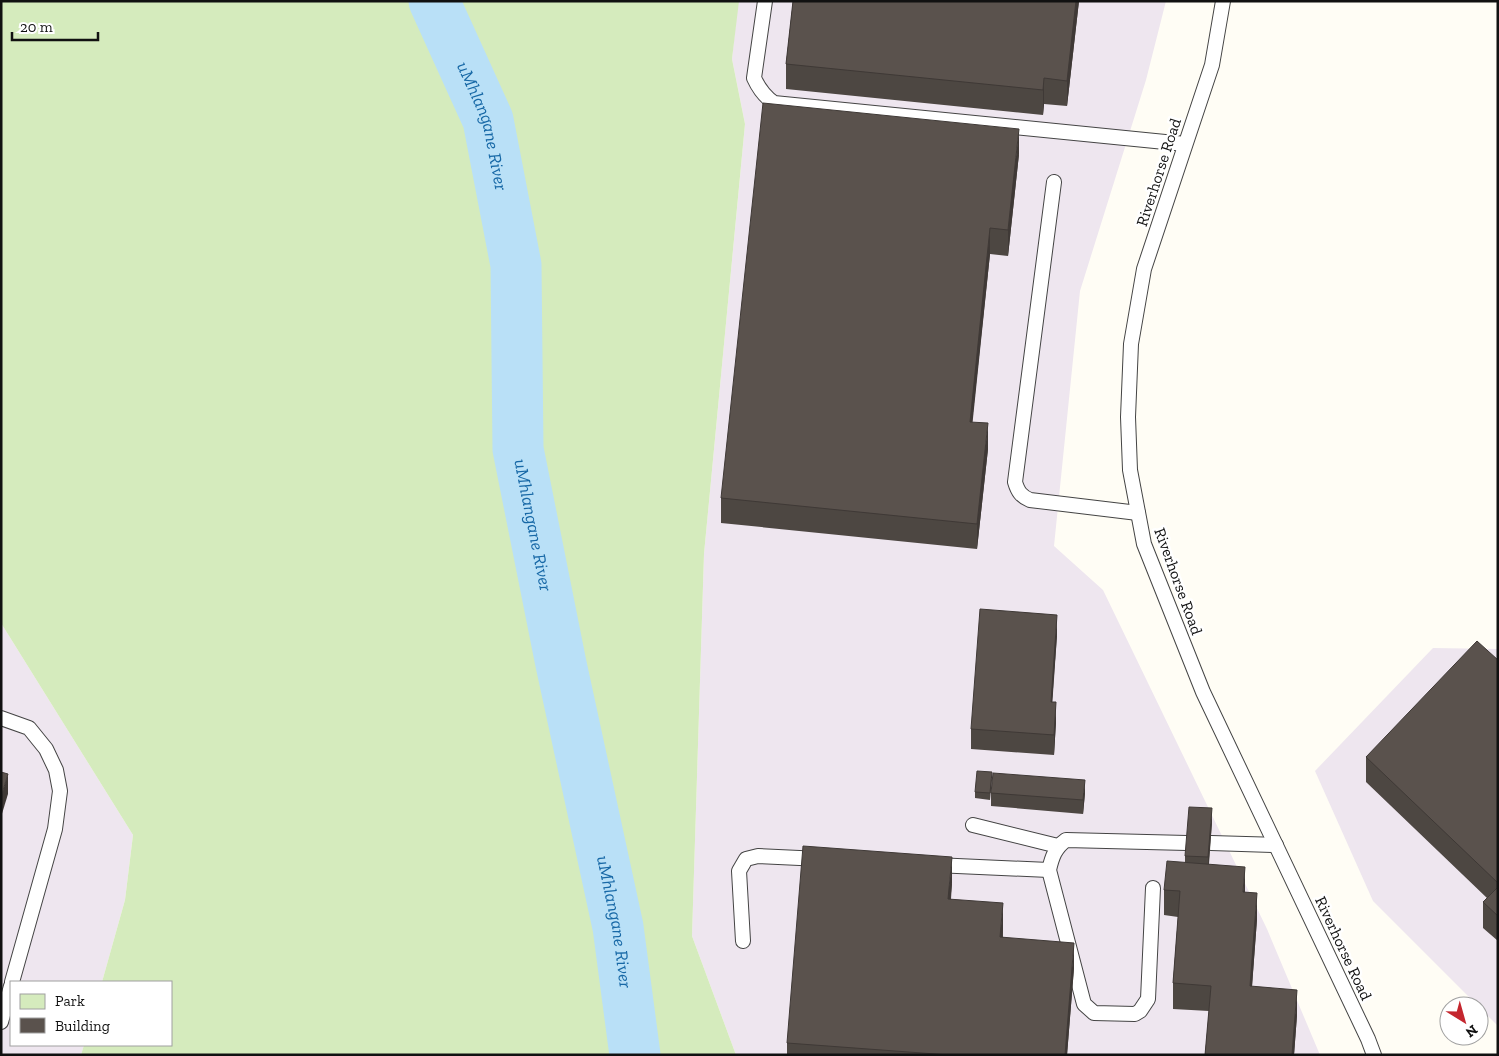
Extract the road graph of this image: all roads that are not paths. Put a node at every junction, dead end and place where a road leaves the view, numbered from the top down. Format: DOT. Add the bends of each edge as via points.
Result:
graph roads {
  1 [pos="765,1"];
  2 [pos="1223,1"];
  3 [pos="1185,144"];
  4 [pos="1054,182"];
  5 [pos="1138,513"];
  6 [pos="1,718"];
  7 [pos="973,825"];
  8 [pos="1187,843"];
  9 [pos="1211,843"];
  10 [pos="1276,845"];
  11 [pos="1058,846"];
  12 [pos="832,860"];
  13 [pos="921,864"];
  14 [pos="1049,870"];
  15 [pos="1153,888"];
  16 [pos="743,941"];
  17 [pos="12,981"];
  18 [pos="10,990"];
  19 [pos="1,1022"];
  20 [pos="1374,1055"];
  1 -- 3 [label="lane" via="754,78 759,89 774,103"];
  2 -- 3 [label="lane, Riverhorse Road" via="1212,65"];
  3 -- 5 [label="lane, Riverhorse Road" via="1144,269 1131,344 1130,470"];
  4 -- 5 [label="lane" via="1015,482 1017,490 1030,500"];
  5 -- 10 [label="lane, Riverhorse Road" via="1144,544 1203,692"];
  6 -- 17 [label="lane" via="29,728 46,749 56,770 60,791 55,829"];
  7 -- 11 [label="lane"];
  8 -- 11 [label="lane" via="1066,840"];
  9 -- 10 [label="lane"];
  10 -- 20 [label="lane, Riverhorse Road"];
  11 -- 14 [label="lane"];
  12 -- 16 [label="lane" via="758,856 746,860 739,872"];
  13 -- 14 [label="lane"];
  14 -- 15 [label="lane" via="1084,1004 1094,1013 1135,1014 1148,999"];
  18 -- 19 [label="lane"];
}
